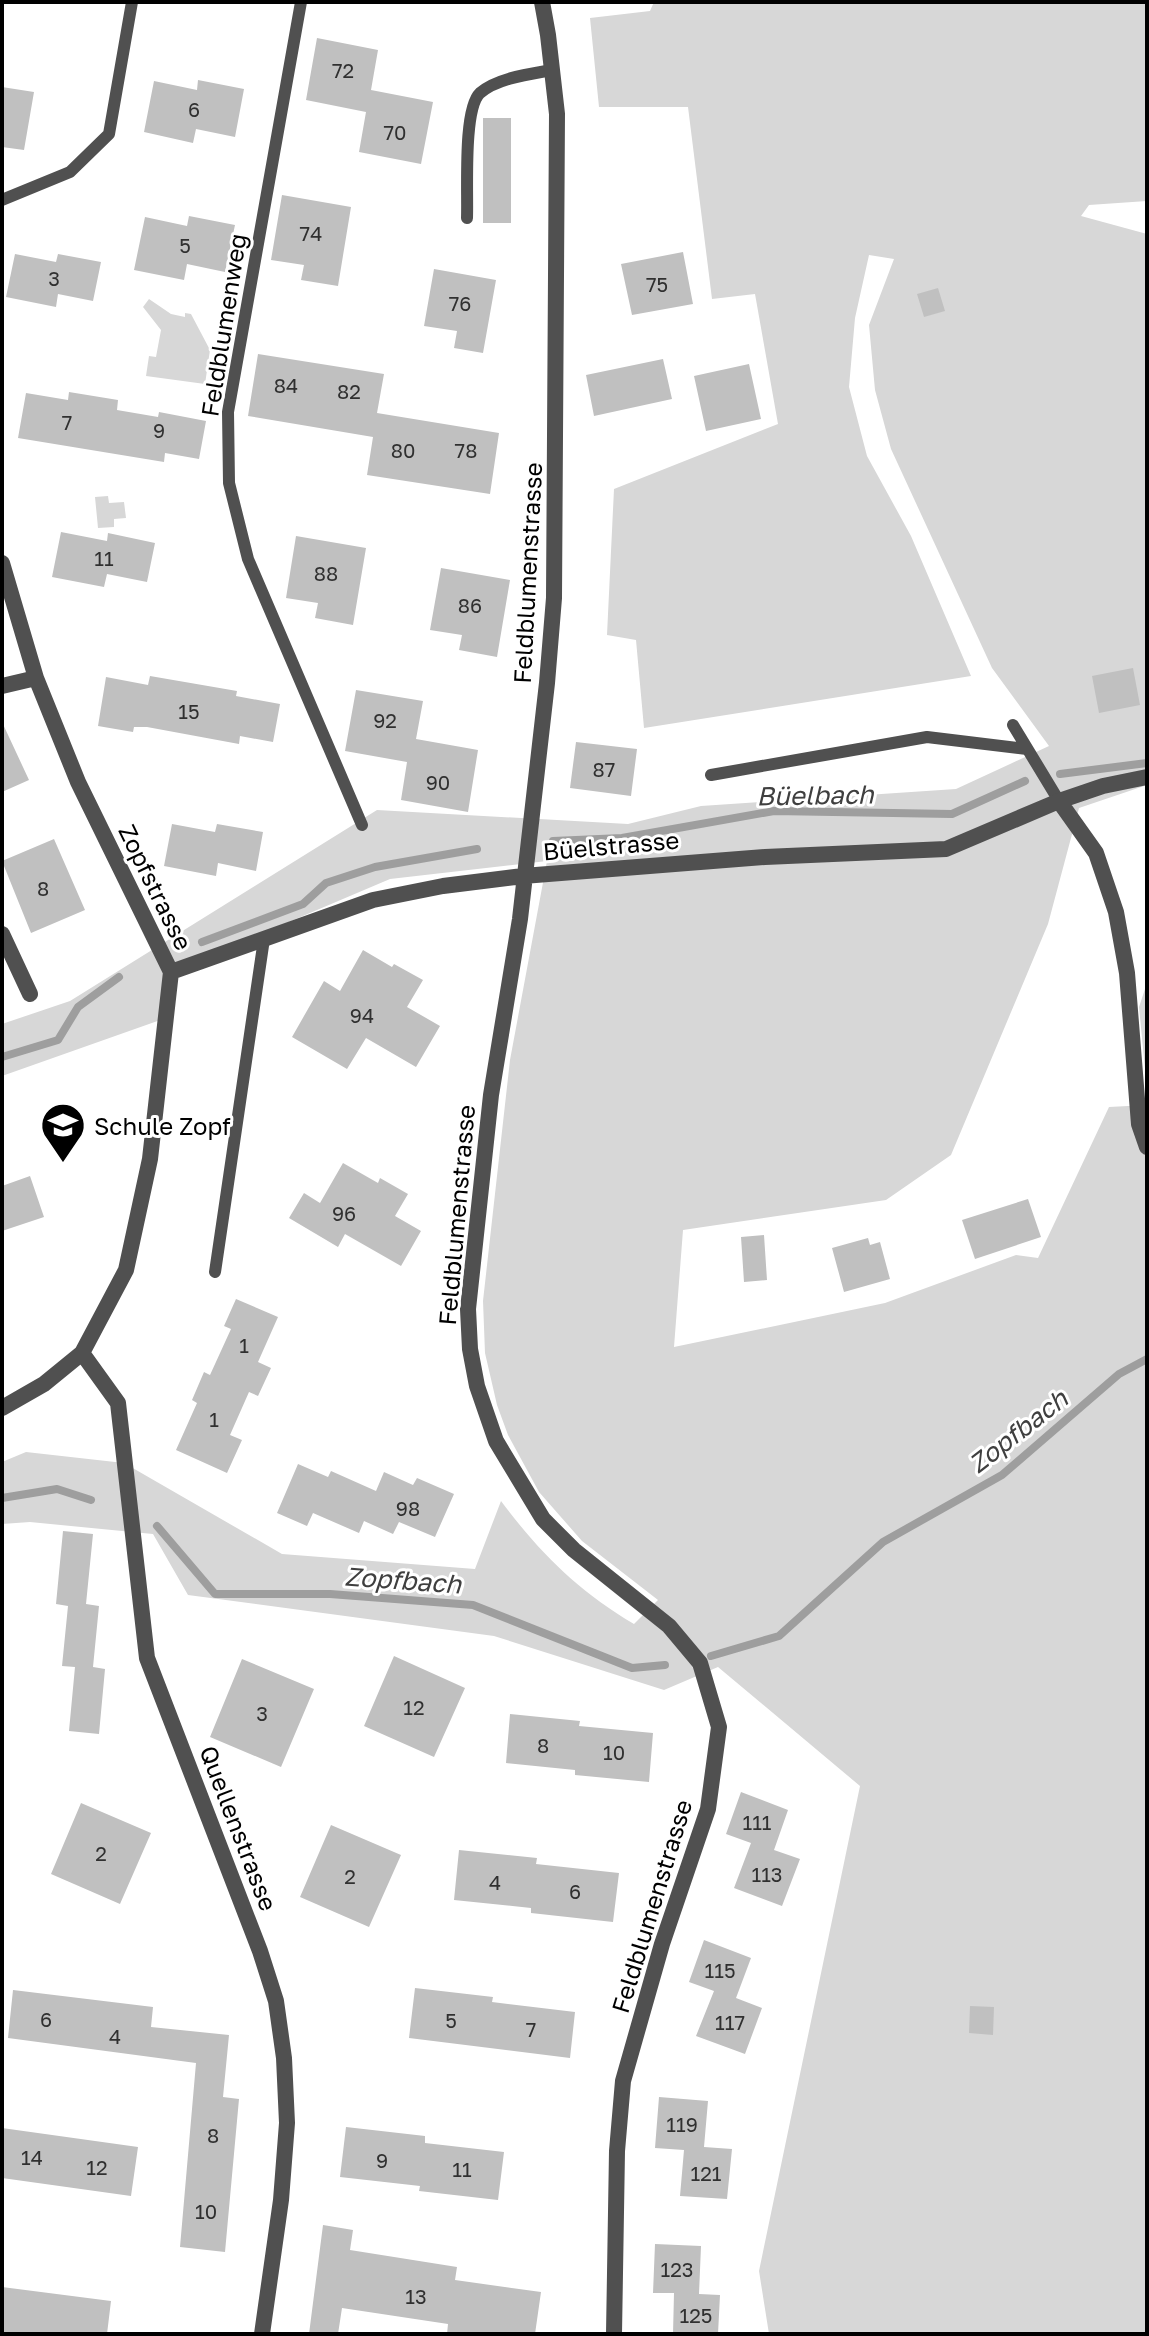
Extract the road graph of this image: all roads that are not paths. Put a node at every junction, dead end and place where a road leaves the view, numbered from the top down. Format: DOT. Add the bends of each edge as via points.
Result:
graph roads {
  1 [pos="132,2"];
  2 [pos="301,2"];
  3 [pos="542,2"];
  4 [pos="552,70"];
  5 [pos="2,200"];
  6 [pos="467,218"];
  7 [pos="2,563"];
  8 [pos="36,678"];
  9 [pos="2,686"];
  10 [pos="1013,725"];
  11 [pos="1027,749"];
  12 [pos="711,775"];
  13 [pos="1147,777"];
  14 [pos="1059,801"];
  15 [pos="362,825"];
  16 [pos="523,876"];
  17 [pos="2,934"];
  18 [pos="264,939"];
  19 [pos="171,972"];
  20 [pos="30,994"];
  21 [pos="1147,1147"];
  22 [pos="215,1272"];
  23 [pos="82,1353"];
  24 [pos="2,1408"];
  25 [pos="262,2334"];
  26 [pos="614,2334"];
  1 -- 5 [label="lane" via="109,134 70,172"];
  2 -- 15 [label="lane, Feldblumenweg" via="228,412 229,483 248,559"];
  3 -- 4 [label="street, Feldblumenstrasse"];
  4 -- 6 [label="lane" via="490,86 477,96 470,112"];
  4 -- 16 [label="street, Feldblumenstrasse" via="557,114 554,598"];
  7 -- 8 [label="street, Zopfstrasse"];
  8 -- 9 [label="street"];
  8 -- 19 [label="street, Zopfstrasse" via="79,785"];
  10 -- 11 [label="lane"];
  11 -- 12 [label="lane" via="927,737"];
  11 -- 14 [label="lane"];
  13 -- 14 [label="street, Büelstrasse"];
  14 -- 16 [label="street, Büelstrasse" via="946,849"];
  14 -- 21 [label="street" via="1096,853 1116,912 1127,973 1139,1124"];
  16 -- 18 [label="street, Büelstrasse" via="373,900"];
  16 -- 26 [label="street, Feldblumenstrasse" via="491,1095 468,1309 477,1386 496,1441 543,1519 669,1626 700,1663 719,1727 708,1809 623,2081"];
  17 -- 20 [label="street"];
  18 -- 19 [label="street, Büelstrasse"];
  18 -- 22 [label="lane"];
  19 -- 23 [label="street, Zopfstrasse" via="150,1159 126,1270"];
  23 -- 24 [label="street, Zopfstrasse" via="44,1384"];
  23 -- 25 [label="street, Quellenstrasse" via="118,1403 147,1658 276,2001 287,2123"];
}
